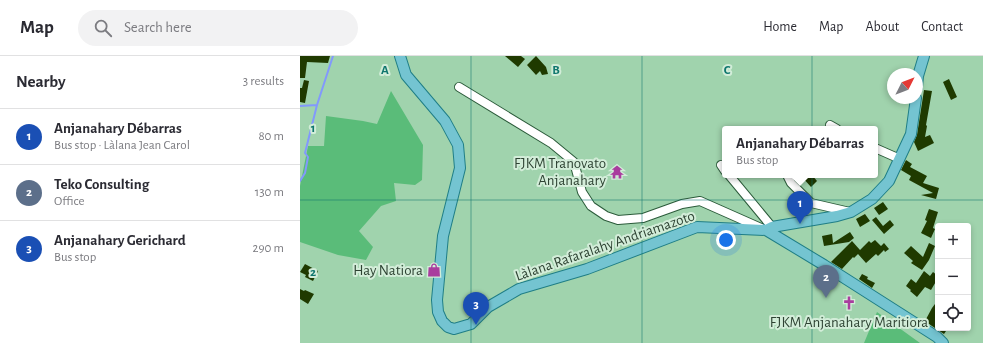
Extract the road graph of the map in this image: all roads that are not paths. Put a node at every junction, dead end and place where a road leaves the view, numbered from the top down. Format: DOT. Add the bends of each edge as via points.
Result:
graph roads {
  1 [pos="400,56"];
  2 [pos="924,56"];
  3 [pos="920,68"];
  4 [pos="459,87"];
  5 [pos="915,104"];
  6 [pos="878,149"];
  7 [pos="900,160"];
  8 [pos="731,178"];
  9 [pos="788,178"];
  10 [pos="850,212"];
  11 [pos="769,229"];
  12 [pos="943,343"];
  1 -- 11 [label="main road, Làlana Rafaralahy Andriamazoto" via="406,75 445,121 458,145 460,168 443,236 437,300 438,312 448,327 454,329 471,324 488,307 519,289 587,269 696,227"];
  2 -- 3 [label="main road"];
  4 -- 11 [label="street" via="551,143 574,162 582,192 591,206 606,216 618,220 643,218 682,204 700,201"];
  5 -- 7 [label="main road" via="911,134"];
  6 -- 7 [label="street"];
  7 -- 10 [label="main road" via="889,181 872,199"];
  8 -- 11 [label="street"];
  9 -- 10 [label="street" via="811,203"];
  10 -- 11 [label="main road"];
  11 -- 12 [label="main road"];
}
